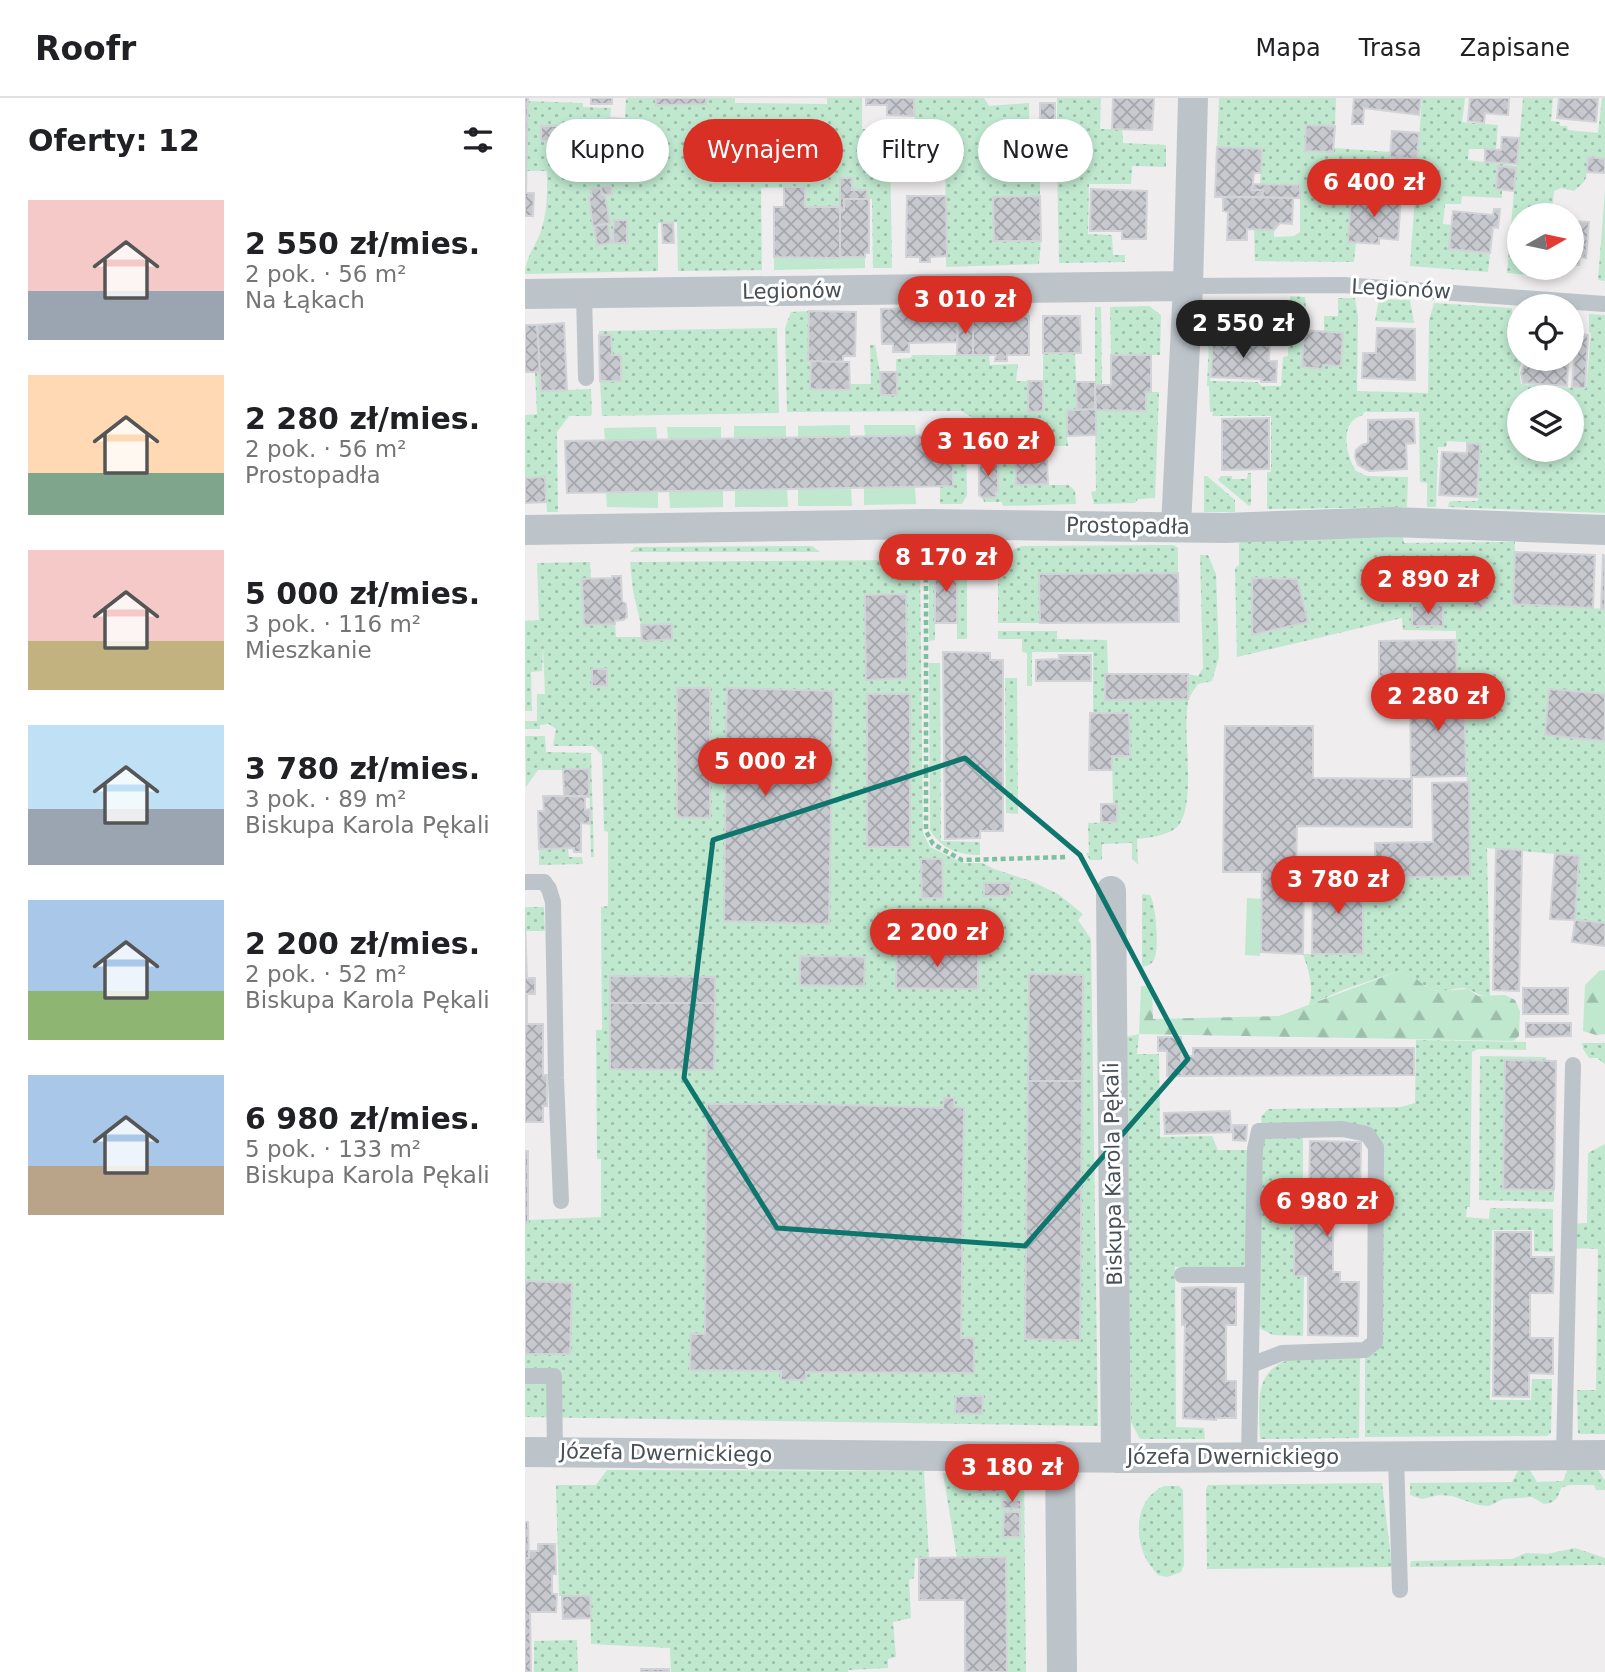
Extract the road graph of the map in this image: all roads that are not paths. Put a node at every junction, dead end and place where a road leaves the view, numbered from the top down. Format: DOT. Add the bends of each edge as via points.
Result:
graph roads {
  1 [pos="1193,98"];
  2 [pos="1188,286"];
  3 [pos="584,293"];
  4 [pos="525,294"];
  5 [pos="1605,303"];
  6 [pos="586,378"];
  7 [pos="1176,526"];
  8 [pos="525,530"];
  9 [pos="1605,530"];
  10 [pos="525,882"];
  11 [pos="1111,891"];
  12 [pos="1573,1065"];
  13 [pos="561,1201"];
  14 [pos="1182,1275"];
  15 [pos="1252,1275"];
  16 [pos="1251,1365"];
  17 [pos="525,1376"];
  18 [pos="525,1452"];
  19 [pos="555,1452"];
  20 [pos="1564,1455"];
  21 [pos="1605,1455"];
  22 [pos="1396,1456"];
  23 [pos="1060,1457"];
  24 [pos="1249,1457"];
  25 [pos="1116,1458"];
  26 [pos="1400,1590"];
  27 [pos="1062,1672"];
  1 -- 2 [label="street"];
  2 -- 3 [label="street, Legionów"];
  2 -- 5 [label="lane, Legionów" via="1343,285"];
  2 -- 7 [label="street"];
  3 -- 4 [label="street, Legionów"];
  3 -- 6 [label="lane"];
  7 -- 8 [label="street, Prostopadła" via="926,524"];
  7 -- 9 [label="street, Prostopadła" via="1392,522"];
  10 -- 13 [label="lane" via="544,882 553,902"];
  11 -- 25 [label="street, Biskupa Karola Pękali"];
  12 -- 20 [label="lane"];
  14 -- 15 [label="lane"];
  15 -- 16 [label="lane"];
  15 -- 16 [label="lane" via="1259,1131 1342,1129 1367,1134 1376,1147 1375,1342 1365,1350 1282,1353"];
  16 -- 24 [label="lane"];
  17 -- 19 [label="lane" via="554,1376"];
  18 -- 19 [label="street, Józefa Dwernickiego"];
  19 -- 23 [label="street, Józefa Dwernickiego"];
  20 -- 21 [label="street, Józefa Dwernickiego"];
  20 -- 22 [label="street, Józefa Dwernickiego"];
  22 -- 24 [label="street, Józefa Dwernickiego"];
  22 -- 26 [label="lane"];
  23 -- 25 [label="street, Józefa Dwernickiego"];
  23 -- 27 [label="street"];
  24 -- 25 [label="street, Józefa Dwernickiego"];
}
